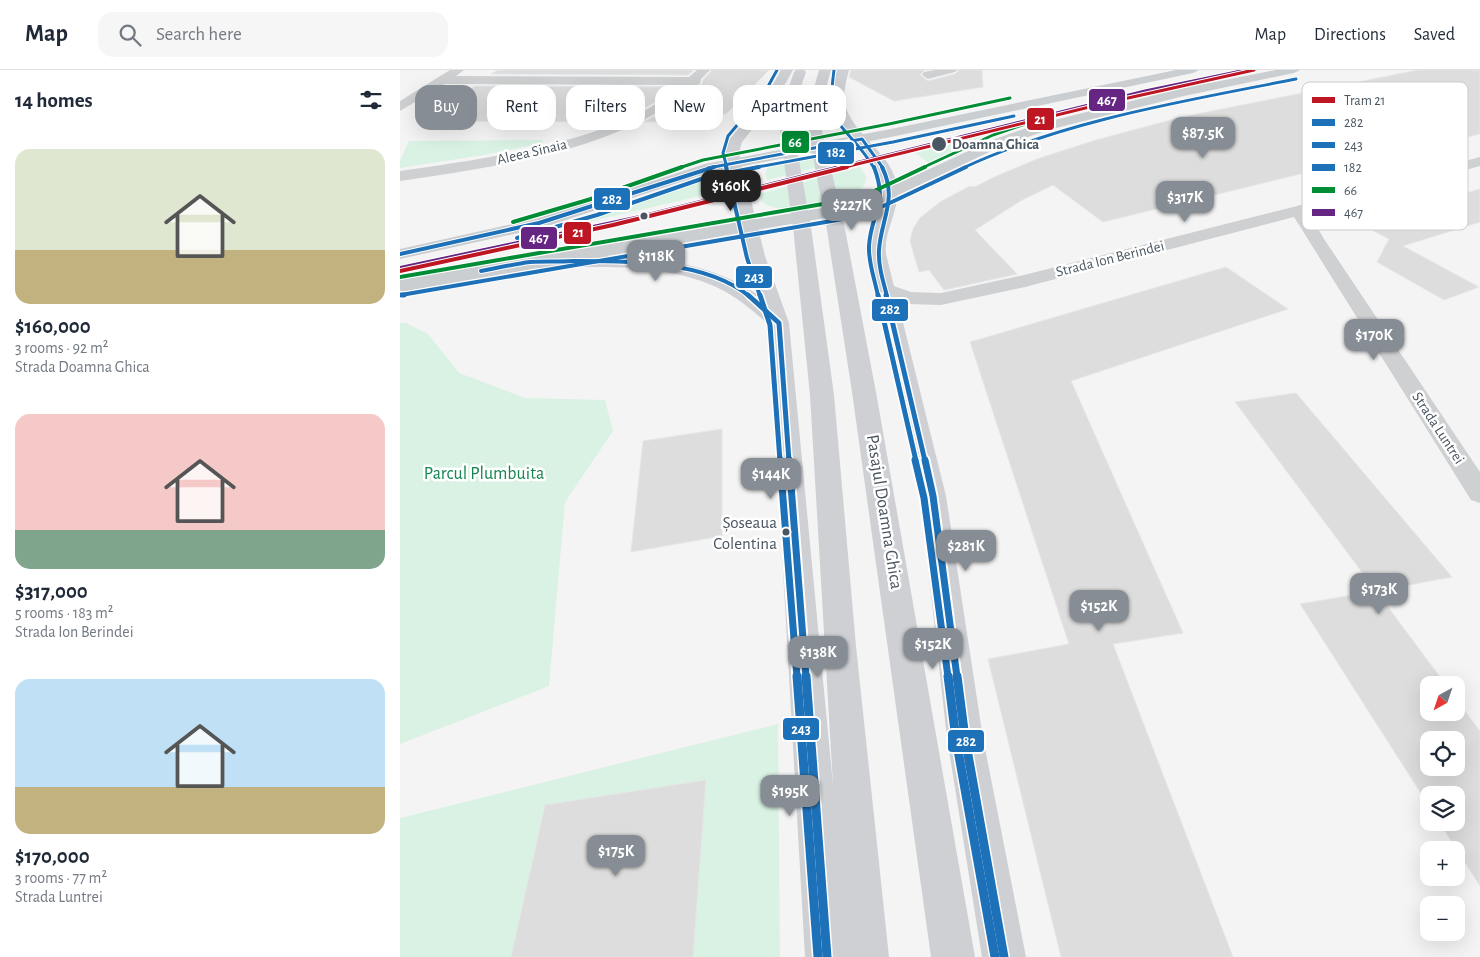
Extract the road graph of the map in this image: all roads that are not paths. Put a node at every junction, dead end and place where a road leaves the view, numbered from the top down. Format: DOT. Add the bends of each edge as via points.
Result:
graph roads {
  1 [pos="458,70"];
  2 [pos="527,70"];
  3 [pos="787,70"];
  4 [pos="801,70"];
  5 [pos="825,70"];
  6 [pos="843,70"];
  7 [pos="951,70"];
  8 [pos="1193,70"];
  9 [pos="1294,70"];
  10 [pos="700,75"];
  11 [pos="928,75"];
  12 [pos="443,80"];
  13 [pos="514,80"];
  14 [pos="400,107"];
  15 [pos="862,139"];
  16 [pos="735,163"];
  17 [pos="400,176"];
  18 [pos="892,193"];
  19 [pos="1302,210"];
  20 [pos="1299,211"];
  21 [pos="1302,216"];
  22 [pos="749,226"];
  23 [pos="1310,230"];
  24 [pos="400,254"];
  25 [pos="530,262"];
  26 [pos="400,286"];
  27 [pos="885,289"];
  28 [pos="779,323"];
  29 [pos="1480,493"];
  30 [pos="827,957"];
  31 [pos="867,957"];
  32 [pos="953,957"];
  33 [pos="1004,957"];
  1 -- 12 [label="street"];
  2 -- 13 [label="street"];
  3 -- 16 [label="main road" via="772,97 735,141 732,153"];
  4 -- 31 [label="main road" via="789,104 787,133 822,395"];
  5 -- 32 [label="main road, Pasajul Doamna Ghica" via="815,106 815,131 864,392"];
  6 -- 15 [label="main road" via="836,98 846,121"];
  7 -- 11 [label="street"];
  8 -- 15 [label="main road"];
  9 -- 18 [label="main road" via="1184,92 1043,127 972,154"];
  10 -- 13 [label="street"];
  10 -- 17 [label="street, Aleea Sinaia" via="677,96 649,112 572,143 506,159"];
  12 -- 13 [label="street"];
  12 -- 14 [label="street"];
  15 -- 16 [label="main road"];
  15 -- 18 [label="main road" via="880,160"];
  16 -- 22 [label="main road"];
  16 -- 24 [label="main road" via="705,169 539,224"];
  18 -- 22 [label="main road" via="848,209"];
  18 -- 27 [label="main road" via="877,245"];
  19 -- 20 [label="street, Strada Ion Berindei"];
  20 -- 21 [label="street, Strada Luntrei"];
  20 -- 27 [label="street, Strada Ion Berindei" via="1025,281 940,299 908,298"];
  22 -- 25 [label="main road"];
  22 -- 28 [label="main road"];
  23 -- 29 [label="street, Strada Luntrei"];
  25 -- 26 [label="main road"];
  25 -- 28 [label="main road" via="648,263 704,273 747,294"];
  27 -- 33 [label="main road" via="933,496 966,738"];
  28 -- 30 [label="main road"];
}
